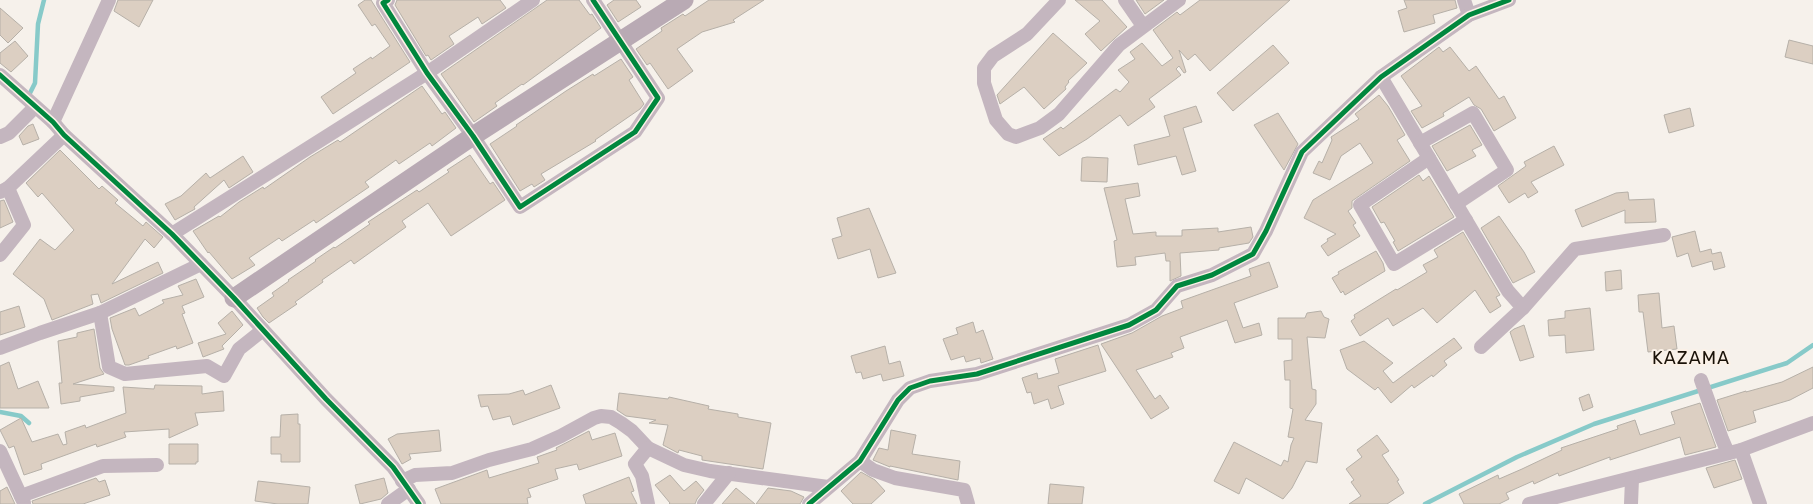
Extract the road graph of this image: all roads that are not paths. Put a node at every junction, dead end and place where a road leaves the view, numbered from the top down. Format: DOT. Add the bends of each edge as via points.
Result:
graph roads {
  1 [pos="109,0"];
  2 [pos="388,0"];
  3 [pos="533,0"];
  4 [pos="593,0"];
  5 [pos="684,0"];
  6 [pos="1059,0"];
  7 [pos="1125,0"];
  8 [pos="1179,0"];
  9 [pos="1464,0"];
  10 [pos="1508,0"];
  11 [pos="1469,15"];
  12 [pos="1143,26"];
  13 [pos="621,40"];
  14 [pos="427,72"];
  15 [pos="0,75"];
  16 [pos="1381,77"];
  17 [pos="35,107"];
  18 [pos="53,122"];
  19 [pos="64,135"];
  20 [pos="473,136"];
  21 [pos="0,137"];
  22 [pos="1420,143"];
  23 [pos="1429,158"];
  24 [pos="4,190"];
  25 [pos="1456,204"];
  26 [pos="1466,220"];
  27 [pos="172,234"];
  28 [pos="1664,235"];
  29 [pos="0,255"];
  30 [pos="201,264"];
  31 [pos="234,298"];
  32 [pos="1523,308"];
  33 [pos="100,313"];
  34 [pos="264,330"];
  35 [pos="1481,347"];
  36 [pos="0,348"];
  37 [pos="1703,385"];
  38 [pos="1813,423"];
  39 [pos="648,448"];
  40 [pos="0,451"];
  41 [pos="1735,452"];
  42 [pos="860,461"];
  43 [pos="157,465"];
  44 [pos="729,473"];
  45 [pos="1632,479"];
  46 [pos="406,485"];
  47 [pos="828,487"];
  48 [pos="22,500"];
  49 [pos="388,504"];
  50 [pos="419,504"];
  51 [pos="648,504"];
  52 [pos="704,504"];
  53 [pos="809,504"];
  54 [pos="968,504"];
  55 [pos="1529,504"];
  56 [pos="1631,504"];
  57 [pos="1760,504"];
  1 -- 18 [label="street"];
  2 -- 14 [label="street" via="383,3"];
  3 -- 14 [label="street"];
  4 -- 13 [label="street"];
  5 -- 13 [label="street"];
  6 -- 12 [label="street" via="1027,34 993,56 984,68 984,83 996,120 1008,134 1016,137 1040,128 1059,114 1119,45"];
  7 -- 12 [label="street"];
  8 -- 12 [label="street"];
  9 -- 11 [label="street"];
  10 -- 11 [label="street"];
  11 -- 16 [label="street"];
  13 -- 20 [label="street"];
  13 -- 20 [label="street" via="658,98 635,132 520,207"];
  14 -- 20 [label="street"];
  14 -- 27 [label="street"];
  15 -- 17 [label="street"];
  16 -- 22 [label="street"];
  16 -- 42 [label="street" via="1302,152 1253,254 1212,275 1177,286 1156,310 1129,325 977,374 930,380 910,388"];
  17 -- 18 [label="street"];
  17 -- 21 [label="street"];
  18 -- 19 [label="street"];
  19 -- 24 [label="street"];
  19 -- 27 [label="street"];
  20 -- 31 [label="street"];
  22 -- 23 [label="street"];
  22 -- 25 [label="street" via="1474,113 1507,170"];
  23 -- 25 [label="street"];
  23 -- 26 [label="street" via="1360,205 1394,264"];
  24 -- 29 [label="street" via="24,224"];
  25 -- 26 [label="street"];
  26 -- 32 [label="street" via="1508,291"];
  27 -- 30 [label="street"];
  28 -- 32 [label="street" via="1576,249"];
  30 -- 31 [label="street"];
  30 -- 33 [label="street"];
  31 -- 34 [label="street"];
  32 -- 35 [label="street"];
  33 -- 34 [label="street" via="109,367 124,374 207,366 224,376 239,349"];
  33 -- 36 [label="street"];
  34 -- 46 [label="street"];
  37 -- 41 [label="street"];
  38 -- 41 [label="street"];
  39 -- 44 [label="street" via="696,469"];
  39 -- 46 [label="street" via="621,423 601,416 532,449 452,472 415,475"];
  39 -- 51 [label="street" via="635,464 642,476"];
  40 -- 48 [label="street"];
  41 -- 45 [label="street"];
  41 -- 57 [label="street"];
  42 -- 47 [label="street"];
  42 -- 54 [label="street" via="895,478 964,490"];
  43 -- 48 [label="street" via="103,466"];
  44 -- 47 [label="street"];
  44 -- 52 [label="street"];
  45 -- 55 [label="street"];
  45 -- 56 [label="street"];
  46 -- 49 [label="street"];
  46 -- 50 [label="street"];
  47 -- 53 [label="street"];
}
